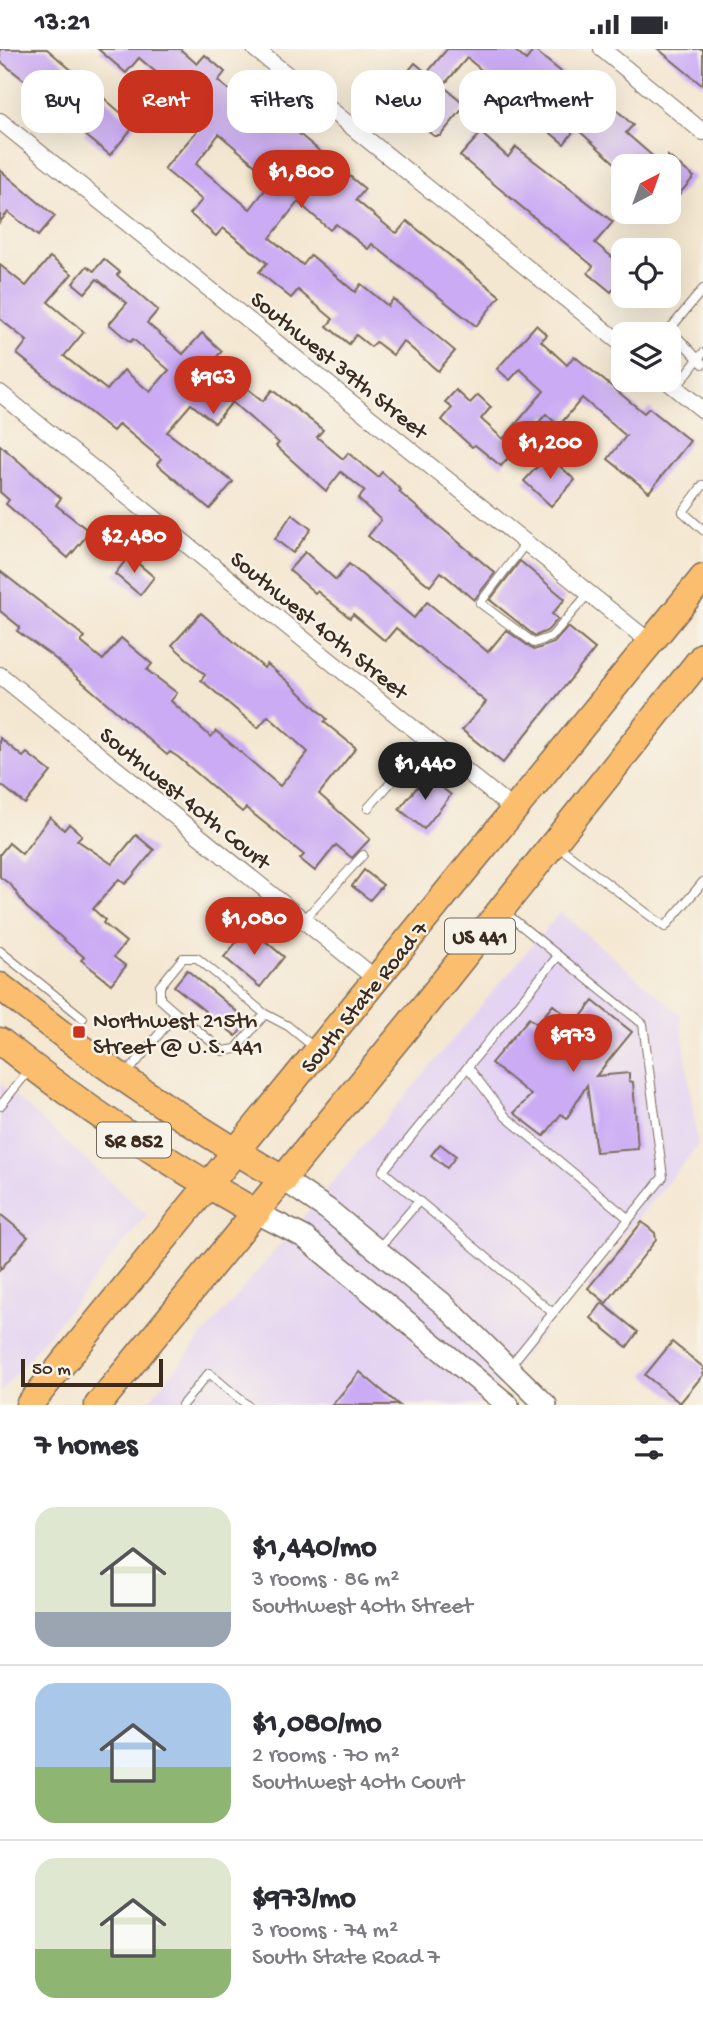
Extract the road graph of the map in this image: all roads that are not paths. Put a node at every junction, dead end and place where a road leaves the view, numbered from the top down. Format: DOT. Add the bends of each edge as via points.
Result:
graph roads {
  1 [pos="255,49"];
  2 [pos="611,52"];
  3 [pos="0,121"];
  4 [pos="703,132"];
  5 [pos="703,289"];
  6 [pos="611,335"];
  7 [pos="701,359"];
  8 [pos="681,376"];
  9 [pos="681,392"];
  10 [pos="0,393"];
  11 [pos="703,410"];
  12 [pos="703,485"];
  13 [pos="703,530"];
  14 [pos="526,543"];
  15 [pos="703,579"];
  16 [pos="589,593"];
  17 [pos="651,643"];
  18 [pos="703,656"];
  19 [pos="0,675"];
  20 [pos="428,741"];
  21 [pos="368,809"];
  22 [pos="514,810"];
  23 [pos="553,842"];
  24 [pos="363,855"];
  25 [pos="703,881"];
  26 [pos="501,909"];
  27 [pos="303,921"];
  28 [pos="0,951"];
  29 [pos="558,956"];
  30 [pos="376,979"];
  31 [pos="0,986"];
  32 [pos="176,1013"];
  33 [pos="265,1014"];
  34 [pos="83,1018"];
  35 [pos="0,1041"];
  36 [pos="318,1051"];
  37 [pos="32,1066"];
  38 [pos="468,1067"];
  39 [pos="124,1078"];
  40 [pos="0,1106"];
  41 [pos="237,1152"];
  42 [pos="284,1180"];
  43 [pos="209,1186"];
  44 [pos="419,1201"];
  45 [pos="257,1213"];
  46 [pos="629,1219"];
  47 [pos="377,1250"];
  48 [pos="553,1313"];
  49 [pos="508,1368"];
  50 [pos="29,1405"];
  51 [pos="99,1405"];
  52 [pos="182,1405"];
  53 [pos="247,1405"];
  54 [pos="508,1405"];
  55 [pos="547,1405"];
  1 -- 6 [label="street"];
  2 -- 4 [label="street"];
  3 -- 14 [label="street, Southwest 39th Street"];
  5 -- 7 [label="lane" via="670,329"];
  7 -- 8 [label="lane"];
  9 -- 11 [label="street"];
  10 -- 20 [label="street, Southwest 40th Street"];
  12 -- 13 [label="lane" via="683,512"];
  14 -- 16 [label="street, Southwest 39th Street"];
  14 -- 16 [label="lane" via="480,603 514,630 534,643 551,637"];
  15 -- 17 [label="main road, South State Road 7 / US 441"];
  16 -- 17 [label="street, Southwest 39th Street"];
  17 -- 22 [label="main road, South State Road 7 / US 441"];
  18 -- 23 [label="main road, US 441"];
  19 -- 27 [label="street, Southwest 40th Court"];
  20 -- 21 [label="lane"];
  20 -- 22 [label="street, Southwest 40th Street"];
  22 -- 30 [label="main road, South State Road 7 / US 441"];
  23 -- 25 [label="lane" via="665,927"];
  23 -- 26 [label="main road, US 441"];
  24 -- 27 [label="lane"];
  26 -- 29 [label="lane"];
  26 -- 42 [label="main road, US 441"];
  27 -- 30 [label="street, Southwest 40th Court"];
  28 -- 34 [label="lane"];
  29 -- 38 [label="lane"];
  29 -- 46 [label="lane" via="643,1024 663,1177"];
  30 -- 36 [label="main road, South State Road 7 / US 441"];
  31 -- 39 [label="main road, SR 852"];
  32 -- 33 [label="lane" via="223,1051 236,1049"];
  32 -- 33 [label="lane" via="160,999 160,986 183,958 197,958"];
  32 -- 39 [label="lane"];
  33 -- 36 [label="lane"];
  35 -- 37 [label="main road, SR 852"];
  36 -- 41 [label="main road, South State Road 7 / US 441"];
  37 -- 40 [label="lane"];
  37 -- 43 [label="main road, SR 852" via="158,1157"];
  38 -- 44 [label="lane" via="383,1171"];
  38 -- 46 [label="lane" via="506,1117"];
  39 -- 41 [label="main road, SR 852"];
  41 -- 42 [label="main road, SR 852"];
  41 -- 43 [label="main road, South State Road 7 / US 441"];
  42 -- 45 [label="main road, US 441"];
  42 -- 47 [label="street"];
  43 -- 45 [label="main road, SR 852"];
  43 -- 50 [label="main road, US 441"];
  44 -- 47 [label="lane"];
  44 -- 48 [label="lane"];
  45 -- 51 [label="main road, US 441"];
  45 -- 54 [label="street" via="304,1237"];
  46 -- 48 [label="lane"];
  47 -- 49 [label="street" via="442,1303"];
  48 -- 49 [label="lane"];
  49 -- 55 [label="street"];
  52 -- 53 [label="lane" via="209,1373"];
}
